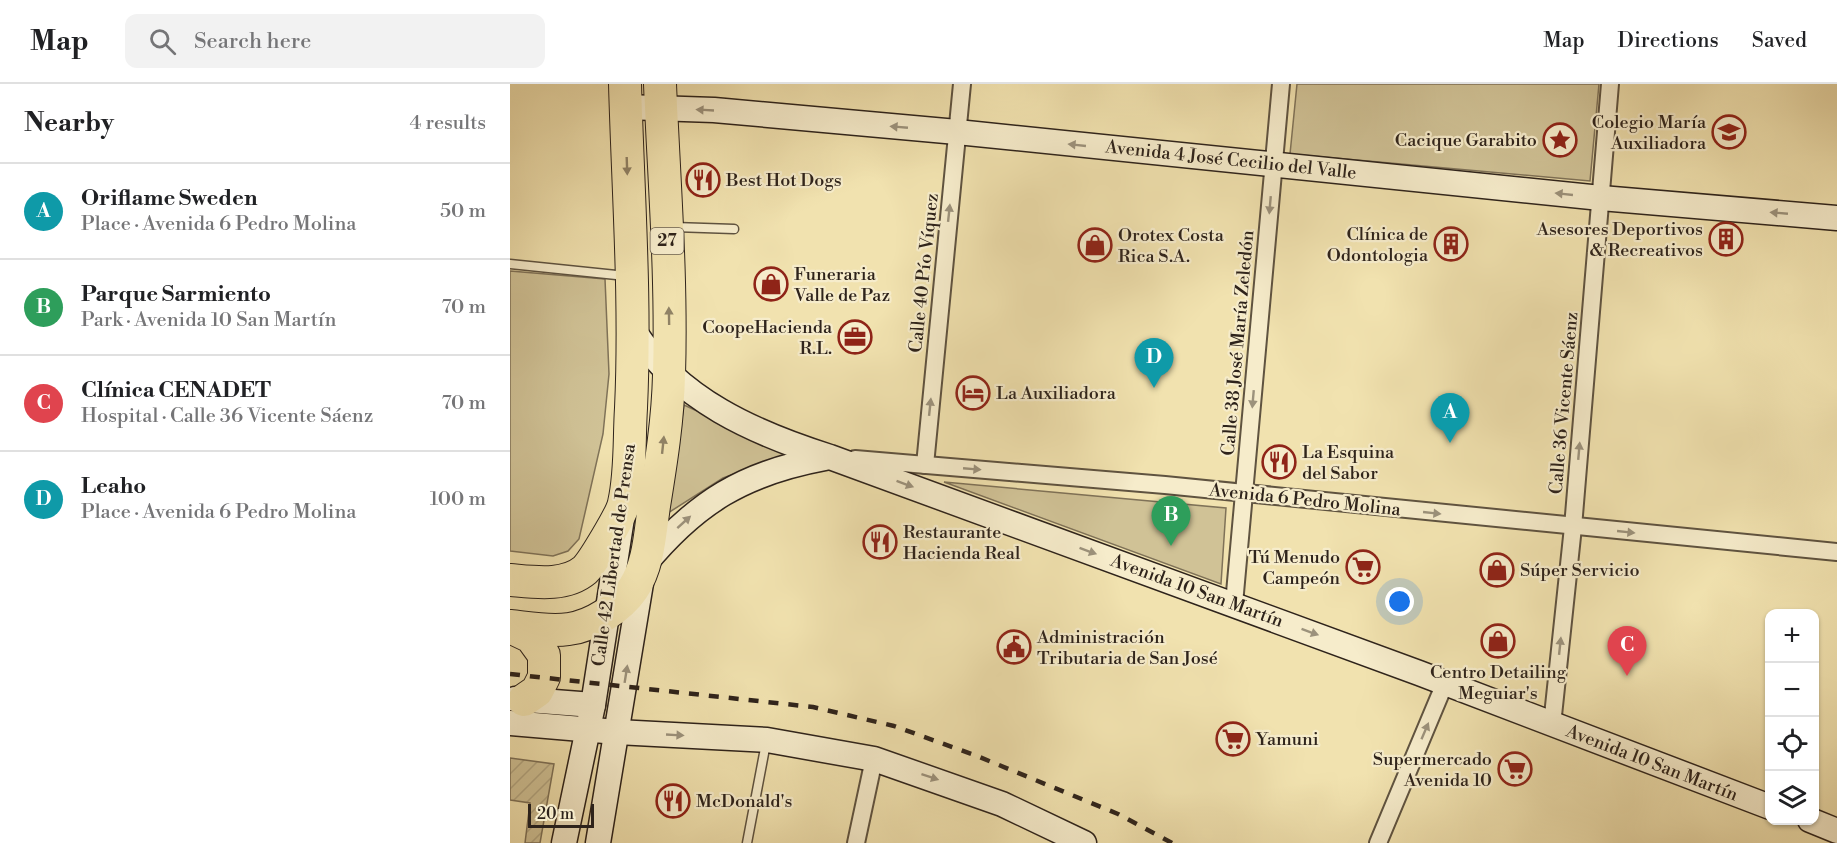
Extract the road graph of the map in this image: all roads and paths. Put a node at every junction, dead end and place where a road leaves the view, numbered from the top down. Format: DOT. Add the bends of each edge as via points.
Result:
graph roads {
  1 [pos="962,84"];
  2 [pos="1281,84"];
  3 [pos="1610,84"];
  4 [pos="625,96"];
  5 [pos="661,96"];
  6 [pos="957,132"];
  7 [pos="1274,165"];
  8 [pos="1601,198"];
  9 [pos="1837,218"];
  10 [pos="667,227"];
  11 [pos="734,229"];
  12 [pos="510,264"];
  13 [pos="632,276"];
  14 [pos="633,332"];
  15 [pos="669,375"];
  16 [pos="830,457"];
  17 [pos="925,465"];
  18 [pos="1245,494"];
  19 [pos="624,506"];
  20 [pos="1573,526"];
  21 [pos="1837,552"];
  22 [pos="645,565"];
  23 [pos="510,580"];
  24 [pos="1234,604"];
  25 [pos="609,612"];
  26 [pos="510,627"];
  27 [pos="1445,683"];
  28 [pos="593,705"];
  29 [pos="515,707"];
  30 [pos="1552,725"];
  31 [pos="588,729"];
  32 [pos="617,732"];
  33 [pos="767,740"];
  34 [pos="874,759"];
  35 [pos="1765,805"];
  36 [pos="1819,824"];
  37 [pos="1837,831"];
  38 [pos="1077,841"];
  39 [pos="564,843"];
  40 [pos="598,843"];
  41 [pos="747,843"];
  42 [pos="856,843"];
  43 [pos="1378,843"];
  1 -- 6 [label="street, Calle 40 Pío Víquez"];
  2 -- 7 [label="street, Calle 38 José María Zeledón"];
  3 -- 8 [label="street, Calle 36 Vicente Sáenz"];
  4 -- 5 [label="street, Avenida 4 José Cecilio del Valle"];
  4 -- 13 [label="highway, Calle 42 Libertad de Prensa / 27, one-way"];
  6 -- 5 [label="street, Avenida 4 José Cecilio del Valle, one-way" via="714,110"];
  5 -- 10 [label="highway, Calle 42 Libertad de Prensa / 27"];
  7 -- 6 [label="street, Avenida 4 José Cecilio del Valle, one-way"];
  17 -- 6 [label="street, Calle 40 Pío Víquez, one-way"];
  8 -- 7 [label="street, Avenida 4 José Cecilio del Valle, one-way"];
  7 -- 18 [label="street, Calle 38 José María Zeledón, one-way"];
  9 -- 8 [label="street, Avenida 4 José Cecilio del Valle, one-way"];
  20 -- 8 [label="street, Calle 36 Vicente Sáenz, one-way"];
  10 -- 11 [label="lane"];
  15 -- 10 [label="highway, Calle 42 Libertad de Prensa / 27, one-way"];
  12 -- 13 [label="lane"];
  13 -- 14 [label="highway, Calle 42 Libertad de Prensa / 27"];
  14 -- 15 [label="street, Avenida 6 Pedro Molina"];
  14 -- 19 [label="highway, Calle 42 Libertad de Prensa / 27"];
  15 -- 16 [label="street, Avenida 6 Pedro Molina" via="730,417 774,438"];
  22 -- 15 [label="highway, Calle 42 Libertad de Prensa / 27, one-way" via="661,465"];
  16 -- 17 [label="street, Avenida 6 Pedro Molina"];
  22 -- 16 [label="street, one-way" via="695,512 726,491 759,475"];
  16 -- 24 [label="street, Avenida 10 San Martín, one-way"];
  17 -- 18 [label="street, Avenida 6 Pedro Molina, one-way"];
  18 -- 20 [label="street, Avenida 6 Pedro Molina, one-way"];
  18 -- 24 [label="street, Calle 38 José María Zeledón"];
  19 -- 23 [label="highway, 27" via="586,569 573,578 553,582"];
  19 -- 25 [label="street, Calle 42 Libertad de Prensa"];
  20 -- 21 [label="street, Avenida 6 Pedro Molina, one-way"];
  30 -- 20 [label="street, Calle 36 Vicente Sáenz, one-way"];
  22 -- 25 [label="highway, 27" via="633,588"];
  32 -- 22 [label="street, Calle 42 Libertad de Prensa, one-way"];
  24 -- 27 [label="street, Avenida 10 San Martín, one-way"];
  25 -- 26 [label="highway, 27" via="569,629"];
  25 -- 28 [label="street, Calle 42 Libertad de Prensa"];
  26 -- 29 [label="highway" via="531,637 544,655 544,677 537,691"];
  27 -- 30 [label="street, Avenida 10 San Martín"];
  43 -- 27 [label="street, one-way"];
  28 -- 29 [label="street"];
  28 -- 31 [label="street, Calle 42 Libertad de Prensa"];
  29 -- 31 [label="street"];
  30 -- 35 [label="street, Avenida 10 San Martín"];
  31 -- 32 [label="street"];
  31 -- 39 [label="street, Calle 42 Libertad de Prensa"];
  32 -- 33 [label="street, one-way"];
  32 -- 40 [label="street, Calle 42 Libertad de Prensa"];
  33 -- 34 [label="street"];
  33 -- 41 [label="lane"];
  34 -- 38 [label="street, one-way" via="1002,804"];
  34 -- 42 [label="street"];
  36 -- 37 [label="street"];
}
